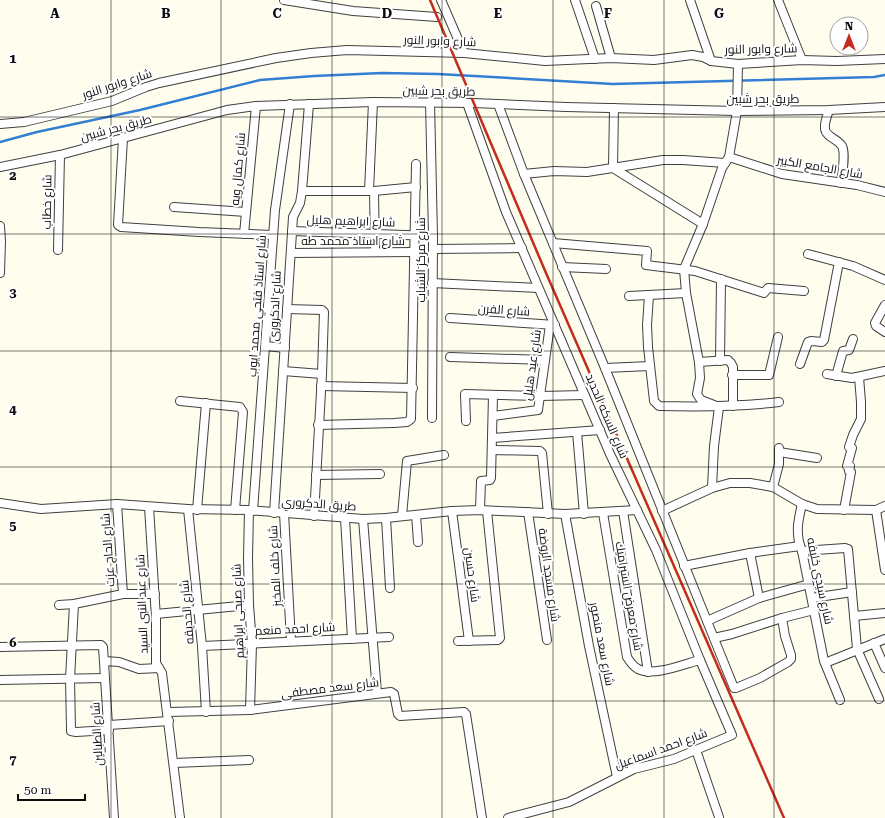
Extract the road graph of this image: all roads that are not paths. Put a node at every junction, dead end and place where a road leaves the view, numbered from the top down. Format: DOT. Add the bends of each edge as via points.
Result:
graph roads {
  1 [pos="284,0"];
  2 [pos="441,0"];
  3 [pos="575,0"];
  4 [pos="690,0"];
  5 [pos="778,0"];
  6 [pos="596,6"];
  7 [pos="437,17"];
  8 [pos="464,53"];
  9 [pos="611,58"];
  10 [pos="595,59"];
  11 [pos="885,59"];
  12 [pos="802,60"];
  13 [pos="711,61"];
  14 [pos="738,68"];
  15 [pos="372,102"];
  16 [pos="430,102"];
  17 [pos="467,103"];
  18 [pos="290,104"];
  19 [pos="309,104"];
  20 [pos="498,104"];
  21 [pos="256,106"];
  22 [pos="885,107"];
  23 [pos="614,108"];
  24 [pos="829,110"];
  25 [pos="737,111"];
  26 [pos="0,124"];
  27 [pos="123,138"];
  28 [pos="60,155"];
  29 [pos="727,160"];
  30 [pos="416,164"];
  31 [pos="0,167"];
  32 [pos="613,168"];
  33 [pos="524,174"];
  34 [pos="841,183"];
  35 [pos="416,187"];
  36 [pos="302,191"];
  37 [pos="371,191"];
  38 [pos="885,192"];
  39 [pos="174,207"];
  40 [pos="246,212"];
  41 [pos="703,224"];
  42 [pos="0,226"];
  43 [pos="292,231"];
  44 [pos="244,234"];
  45 [pos="375,234"];
  46 [pos="273,235"];
  47 [pos="415,236"];
  48 [pos="433,236"];
  49 [pos="553,244"];
  50 [pos="522,248"];
  51 [pos="433,249"];
  52 [pos="58,250"];
  53 [pos="375,252"];
  54 [pos="415,252"];
  55 [pos="291,253"];
  56 [pos="808,254"];
  57 [pos="839,262"];
  58 [pos="562,267"];
  59 [pos="684,269"];
  60 [pos="606,270"];
  61 [pos="0,273"];
  62 [pos="721,279"];
  63 [pos="885,280"];
  64 [pos="432,283"];
  65 [pos="538,288"];
  66 [pos="804,291"];
  67 [pos="686,293"];
  68 [pos="629,296"];
  69 [pos="650,296"];
  70 [pos="885,305"];
  71 [pos="287,309"];
  72 [pos="450,318"];
  73 [pos="553,325"];
  74 [pos="885,332"];
  75 [pos="778,337"];
  76 [pos="853,339"];
  77 [pos="266,346"];
  78 [pos="285,348"];
  79 [pos="450,357"];
  80 [pos="545,360"];
  81 [pos="720,361"];
  82 [pos="699,362"];
  83 [pos="800,364"];
  84 [pos="650,366"];
  85 [pos="605,368"];
  86 [pos="283,371"];
  87 [pos="885,371"];
  88 [pos="322,374"];
  89 [pos="827,374"];
  90 [pos="732,375"];
  91 [pos="836,376"];
  92 [pos="859,377"];
  93 [pos="321,386"];
  94 [pos="413,388"];
  95 [pos="493,395"];
  96 [pos="584,395"];
  97 [pos="540,396"];
  98 [pos="180,401"];
  99 [pos="779,402"];
  100 [pos="206,403"];
  101 [pos="734,406"];
  102 [pos="719,407"];
  103 [pos="493,416"];
  104 [pos="432,418"];
  105 [pos="466,422"];
  106 [pos="318,425"];
  107 [pos="600,430"];
  108 [pos="577,432"];
  109 [pos="492,438"];
  110 [pos="492,450"];
  111 [pos="444,455"];
  112 [pos="818,458"];
  113 [pos="380,474"];
  114 [pos="316,476"];
  115 [pos="773,487"];
  116 [pos="712,488"];
  117 [pos="0,503"];
  118 [pos="117,504"];
  119 [pos="802,504"];
  120 [pos="885,506"];
  121 [pos="149,507"];
  122 [pos="188,509"];
  123 [pos="197,510"];
  124 [pos="236,510"];
  125 [pos="637,510"];
  126 [pos="844,510"];
  127 [pos="876,510"];
  128 [pos="251,511"];
  129 [pos="452,511"];
  130 [pos="484,511"];
  131 [pos="623,511"];
  132 [pos="662,511"];
  133 [pos="274,512"];
  134 [pos="528,512"];
  135 [pos="284,513"];
  136 [pos="603,513"];
  137 [pos="548,514"];
  138 [pos="565,514"];
  139 [pos="584,514"];
  140 [pos="416,515"];
  141 [pos="314,516"];
  142 [pos="402,516"];
  143 [pos="345,518"];
  144 [pos="386,518"];
  145 [pos="363,519"];
  146 [pos="418,542"];
  147 [pos="801,549"];
  148 [pos="750,553"];
  149 [pos="684,566"];
  150 [pos="885,570"];
  151 [pos="809,584"];
  152 [pos="390,588"];
  153 [pos="852,592"];
  154 [pos="123,594"];
  155 [pos="155,594"];
  156 [pos="759,598"];
  157 [pos="812,598"];
  158 [pos="74,604"];
  159 [pos="59,605"];
  160 [pos="249,605"];
  161 [pos="199,610"];
  162 [pos="814,610"];
  163 [pos="885,613"];
  164 [pos="156,614"];
  165 [pos="854,616"];
  166 [pos="782,618"];
  167 [pos="707,620"];
  168 [pos="389,637"];
  169 [pos="352,638"];
  170 [pos="372,638"];
  171 [pos="714,638"];
  172 [pos="885,639"];
  173 [pos="547,640"];
  174 [pos="469,641"];
  175 [pos="291,642"];
  176 [pos="458,642"];
  177 [pos="874,643"];
  178 [pos="252,644"];
  179 [pos="72,646"];
  180 [pos="202,646"];
  181 [pos="0,647"];
  182 [pos="857,649"];
  183 [pos="700,660"];
  184 [pos="104,661"];
  185 [pos="825,663"];
  186 [pos="159,668"];
  187 [pos="885,668"];
  188 [pos="648,672"];
  189 [pos="70,678"];
  190 [pos="105,678"];
  191 [pos="0,680"];
  192 [pos="377,693"];
  193 [pos="879,699"];
  194 [pos="840,700"];
  195 [pos="250,710"];
  196 [pos="206,712"];
  197 [pos="168,716"];
  198 [pos="109,727"];
  199 [pos="732,735"];
  200 [pos="696,750"];
  201 [pos="249,760"];
  202 [pos="174,763"];
  203 [pos="617,777"];
  204 [pos="719,816"];
  205 [pos="114,818"];
  206 [pos="180,818"];
  207 [pos="482,818"];
  208 [pos="508,818"];
  1 -- 7 [label="street" via="353,11"];
  2 -- 8 [label="street"];
  3 -- 10 [label="street"];
  4 -- 13 [label="street"];
  5 -- 12 [label="street"];
  6 -- 9 [label="street"];
  8 -- 10 [label="street, شارع وابور النور" via="545,61"];
  8 -- 26 [label="street, شارع وابور النور" via="347,50 276,58 159,83 112,101 24,122"];
  9 -- 10 [label="street, شارع وابور النور"];
  9 -- 13 [label="street, شارع وابور النور" via="654,60 692,55"];
  11 -- 12 [label="street, شارع وابور النور"];
  12 -- 14 [label="street, شارع وابور النور"];
  13 -- 14 [label="street, شارع وابور النور"];
  14 -- 25 [label="street"];
  15 -- 16 [label="street, طريق بحر شبين"];
  15 -- 19 [label="street, طريق بحر شبين"];
  15 -- 37 [label="street"];
  16 -- 17 [label="street, طريق بحر شبين"];
  16 -- 48 [label="street, شارع مركز الشباب"];
  17 -- 20 [label="street, طريق بحر شبين"];
  17 -- 50 [label="street, شارع السكه الحديد" via="506,212"];
  18 -- 19 [label="street, طريق بحر شبين"];
  18 -- 21 [label="street, طريق بحر شبين"];
  18 -- 46 [label="street, شارع استاذ فتحي محمد ايوب"];
  19 -- 36 [label="street, شارع الدكرورى"];
  20 -- 23 [label="street, طريق بحر شبين"];
  20 -- 33 [label="street, شارع السكه الحديد"];
  21 -- 27 [label="street, طريق بحر شبين" via="227,110"];
  21 -- 40 [label="street, شارع كمال ويه"];
  22 -- 24 [label="street, طريق بحر شبين"];
  23 -- 25 [label="street, طريق بحر شبين"];
  23 -- 32 [label="street"];
  24 -- 25 [label="street, طريق بحر شبين"];
  24 -- 34 [label="street" via="826,131 842,146"];
  25 -- 29 [label="street"];
  27 -- 28 [label="street, طريق بحر شبين"];
  27 -- 44 [label="street" via="118,225"];
  28 -- 31 [label="street, طريق بحر شبين"];
  28 -- 52 [label="street, شارع خطاب"];
  29 -- 32 [label="street, شارع الجامع الكبير" via="663,160"];
  29 -- 34 [label="street, شارع الجامع الكبير" via="782,174"];
  29 -- 41 [label="street"];
  30 -- 35 [label="street"];
  32 -- 33 [label="street, شارع الجامع الكبير" via="587,172 554,171"];
  32 -- 41 [label="street"];
  33 -- 49 [label="street, شارع السكه الحديد"];
  34 -- 38 [label="street, شارع الجامع الكبير"];
  35 -- 37 [label="street"];
  35 -- 47 [label="street"];
  36 -- 37 [label="street"];
  36 -- 43 [label="street, شارع الدكرورى" via="300,204 293,216"];
  37 -- 45 [label="street"];
  39 -- 40 [label="street"];
  40 -- 44 [label="street, شارع كمال ويه"];
  41 -- 59 [label="street"];
  42 -- 61 [label="street"];
  43 -- 45 [label="street, شارع ابراهيم هليل"];
  43 -- 55 [label="street, شارع الدكرورى"];
  44 -- 46 [label="street"];
  45 -- 47 [label="street, شارع ابراهيم هليل"];
  45 -- 53 [label="street"];
  46 -- 77 [label="street, شارع استاذ فتحي محمد ايوب"];
  47 -- 48 [label="street, شارع ابراهيم هليل"];
  47 -- 54 [label="street"];
  48 -- 51 [label="street, شارع مركز الشباب"];
  49 -- 58 [label="street, شارع السكه الحديد"];
  49 -- 59 [label="street" via="647,251 646,266"];
  50 -- 51 [label="street"];
  50 -- 65 [label="street, شارع السكه الحديد"];
  51 -- 64 [label="street, شارع مركز الشباب"];
  53 -- 54 [label="street, شارع استاذ محمد طه"];
  53 -- 55 [label="street, شارع استاذ محمد طه"];
  54 -- 94 [label="street"];
  55 -- 71 [label="street, شارع الدكرورى"];
  56 -- 57 [label="street"];
  57 -- 63 [label="street"];
  57 -- 83 [label="street" via="824,340 808,342"];
  58 -- 60 [label="street"];
  58 -- 85 [label="street, شارع السكه الحديد"];
  59 -- 62 [label="street"];
  59 -- 67 [label="street"];
  62 -- 66 [label="street" via="764,293 768,288"];
  62 -- 81 [label="street"];
  64 -- 65 [label="street"];
  64 -- 104 [label="street, شارع مركز الشباب"];
  65 -- 73 [label="street, شارع السكه الحديد"];
  67 -- 69 [label="street"];
  67 -- 82 [label="street"];
  68 -- 69 [label="street"];
  69 -- 84 [label="street" via="647,325"];
  70 -- 74 [label="street" via="875,322 876,326"];
  71 -- 78 [label="street, شارع الدكرورى"];
  71 -- 88 [label="street" via="323,311"];
  72 -- 73 [label="street, شارع الفرن"];
  73 -- 80 [label="street, شارع عيد هليل"];
  73 -- 96 [label="street, شارع السكه الحديد"];
  75 -- 90 [label="street" via="769,375"];
  76 -- 91 [label="street" via="849,350 844,351"];
  77 -- 78 [label="street"];
  77 -- 128 [label="street, شارع استاذ فتحي محمد ايوب"];
  78 -- 86 [label="street, شارع الدكرورى"];
  79 -- 80 [label="street"];
  80 -- 97 [label="street, شارع عيد هليل"];
  81 -- 82 [label="street"];
  81 -- 90 [label="street" via="728,360 731,363"];
  82 -- 102 [label="street" via="699,397"];
  84 -- 85 [label="street"];
  84 -- 102 [label="street" via="654,401 659,406"];
  85 -- 132 [label="street, شارع السكه الحديد"];
  86 -- 88 [label="street"];
  86 -- 133 [label="street, شارع الدكرورى"];
  87 -- 92 [label="street"];
  88 -- 93 [label="street"];
  89 -- 91 [label="street"];
  90 -- 101 [label="street"];
  91 -- 92 [label="street"];
  92 -- 126 [label="street" via="861,419 849,447 852,448 847,466 850,466 851,472"];
  93 -- 94 [label="street"];
  93 -- 106 [label="street"];
  94 -- 106 [label="street" via="411,419 407,422"];
  95 -- 97 [label="street"];
  95 -- 103 [label="street"];
  95 -- 105 [label="street" via="465,394"];
  96 -- 97 [label="street"];
  96 -- 107 [label="street, شارع السكه الحديد"];
  97 -- 103 [label="street, شارع عيد هليل" via="537,410"];
  98 -- 100 [label="street"];
  99 -- 101 [label="street"];
  100 -- 123 [label="street"];
  100 -- 124 [label="street" via="240,407 243,412"];
  101 -- 102 [label="street"];
  102 -- 116 [label="street"];
  103 -- 109 [label="street"];
  106 -- 114 [label="street"];
  107 -- 108 [label="street"];
  107 -- 125 [label="street, شارع السكه الحديد"];
  108 -- 109 [label="street"];
  108 -- 139 [label="street"];
  109 -- 110 [label="street"];
  110 -- 130 [label="street" via="491,479 481,481"];
  110 -- 137 [label="street" via="542,453"];
  111 -- 142 [label="street" via="407,461"];
  112 -- 115 [label="street" via="779,450 779,464"];
  113 -- 114 [label="street"];
  114 -- 141 [label="street"];
  115 -- 116 [label="street" via="730,483"];
  115 -- 119 [label="street"];
  116 -- 132 [label="street"];
  117 -- 118 [label="street, طريق الدكروري" via="41,509"];
  118 -- 121 [label="street, طريق الدكروري"];
  118 -- 154 [label="street, شارع الحاج عزت"];
  119 -- 126 [label="street" via="817,509"];
  119 -- 147 [label="street, شارع سيدى خليفه" via="797,525"];
  120 -- 127 [label="street"];
  121 -- 122 [label="street, طريق الدكروري"];
  121 -- 155 [label="street, شارع عبد النبى السيد"];
  122 -- 123 [label="street, طريق الدكروري"];
  122 -- 161 [label="street, شارع الحديقه"];
  123 -- 124 [label="street, طريق الدكروري"];
  124 -- 128 [label="street, طريق الدكروري"];
  125 -- 131 [label="street, طريق الدكروري"];
  125 -- 183 [label="street, شارع السكه الحديد" via="656,550"];
  126 -- 127 [label="street"];
  127 -- 150 [label="street"];
  128 -- 133 [label="street, طريق الدكروري"];
  128 -- 160 [label="street, شارع صبحى ابراهيم"];
  129 -- 130 [label="street, طريق الدكروري"];
  129 -- 140 [label="street, طريق الدكروري"];
  129 -- 174 [label="street, شارع حسين"];
  130 -- 134 [label="street, طريق الدكروري"];
  130 -- 174 [label="street" via="500,638"];
  131 -- 136 [label="street, طريق الدكروري"];
  131 -- 188 [label="street"];
  132 -- 149 [label="street, شارع السكه الحديد"];
  133 -- 135 [label="street, طريق الدكروري"];
  134 -- 137 [label="street, طريق الدكروري"];
  134 -- 173 [label="street, شارع مسجد الروضة"];
  135 -- 141 [label="street, طريق الدكروري"];
  135 -- 175 [label="street, شارع خلف المخبز"];
  136 -- 139 [label="street, طريق الدكروري"];
  136 -- 188 [label="street, شارع معرض السيراميك" via="627,657 639,670"];
  137 -- 138 [label="street, طريق الدكروري"];
  138 -- 139 [label="street, طريق الدكروري"];
  138 -- 203 [label="street, شارع سعد منصور" via="589,646"];
  140 -- 142 [label="street, طريق الدكروري"];
  140 -- 146 [label="street"];
  141 -- 143 [label="street, طريق الدكروري"];
  142 -- 144 [label="street, طريق الدكروري"];
  143 -- 145 [label="street, طريق الدكروري"];
  143 -- 169 [label="street"];
  144 -- 145 [label="street, طريق الدكروري"];
  144 -- 152 [label="street"];
  145 -- 170 [label="street"];
  147 -- 148 [label="street"];
  147 -- 151 [label="street, شارع سيدى خليفه"];
  147 -- 153 [label="street" via="845,548 848,551"];
  148 -- 149 [label="street"];
  148 -- 156 [label="street"];
  149 -- 167 [label="street, شارع السكه الحديد"];
  151 -- 156 [label="street"];
  151 -- 157 [label="street, شارع سيدى خليفه"];
  153 -- 157 [label="street"];
  153 -- 165 [label="street"];
  154 -- 155 [label="street"];
  154 -- 158 [label="street"];
  155 -- 164 [label="street, شارع عبد النبى السيد"];
  156 -- 167 [label="street"];
  157 -- 162 [label="street, شارع سيدى خليفه"];
  158 -- 159 [label="street"];
  158 -- 179 [label="street"];
  160 -- 161 [label="street"];
  160 -- 178 [label="street, شارع صبحى ابراهيم"];
  161 -- 164 [label="street"];
  161 -- 180 [label="street, شارع الحديقه"];
  162 -- 166 [label="street"];
  162 -- 185 [label="street, شارع سيدى خليفه"];
  163 -- 165 [label="street"];
  164 -- 186 [label="street, شارع عبد النبى السيد" via="156,663"];
  165 -- 182 [label="street"];
  166 -- 171 [label="street"];
  166 -- 171 [label="street, شارع السكه الحديد" via="791,659 760,678 736,688"];
  167 -- 171 [label="street, شارع السكه الحديد"];
  168 -- 170 [label="street, شارع احمد منعم"];
  169 -- 170 [label="street, شارع احمد منعم"];
  169 -- 175 [label="street, شارع احمد منعم"];
  170 -- 192 [label="street"];
  172 -- 177 [label="street"];
  174 -- 176 [label="street"];
  175 -- 178 [label="street, شارع احمد منعم"];
  177 -- 182 [label="street"];
  177 -- 187 [label="street"];
  178 -- 180 [label="street, شارع احمد منعم"];
  178 -- 195 [label="street, شارع صبحى ابراهيم"];
  179 -- 181 [label="street"];
  179 -- 184 [label="street, شارع الطبالين" via="100,645 104,648"];
  179 -- 189 [label="street"];
  180 -- 196 [label="street, شارع الحديقه"];
  182 -- 185 [label="street"];
  182 -- 193 [label="street"];
  183 -- 188 [label="street"];
  183 -- 199 [label="street, شارع السكه الحديد"];
  184 -- 186 [label="street" via="120,662 139,669"];
  184 -- 190 [label="street, شارع الطبالين"];
  185 -- 194 [label="street, شارع سيدى خليفه"];
  186 -- 197 [label="street, شارع عبد النبى السيد" via="162,673"];
  189 -- 190 [label="street"];
  189 -- 191 [label="street"];
  189 -- 198 [label="street, شارع سعد مصطفى" via="72,731"];
  190 -- 198 [label="street, شارع الطبالين"];
  192 -- 195 [label="street, شارع سعد مصطفى"];
  192 -- 207 [label="street, شارع سعد مصطفى" via="393,692 398,714 401,716 465,712"];
  195 -- 196 [label="street, شارع سعد مصطفى"];
  196 -- 197 [label="street, شارع سعد مصطفى"];
  197 -- 198 [label="street, شارع سعد مصطفى"];
  197 -- 202 [label="street, شارع عبد النبى السيد"];
  198 -- 205 [label="street, شارع الطبالين"];
  199 -- 200 [label="street, شارع احمد اسماعيل"];
  200 -- 203 [label="street, شارع احمد اسماعيل" via="674,759 634,769"];
  200 -- 204 [label="street"];
  201 -- 202 [label="street"];
  202 -- 206 [label="street, شارع عبد النبى السيد"];
  203 -- 208 [label="street, شارع احمد اسماعيل" via="569,802"];
}
